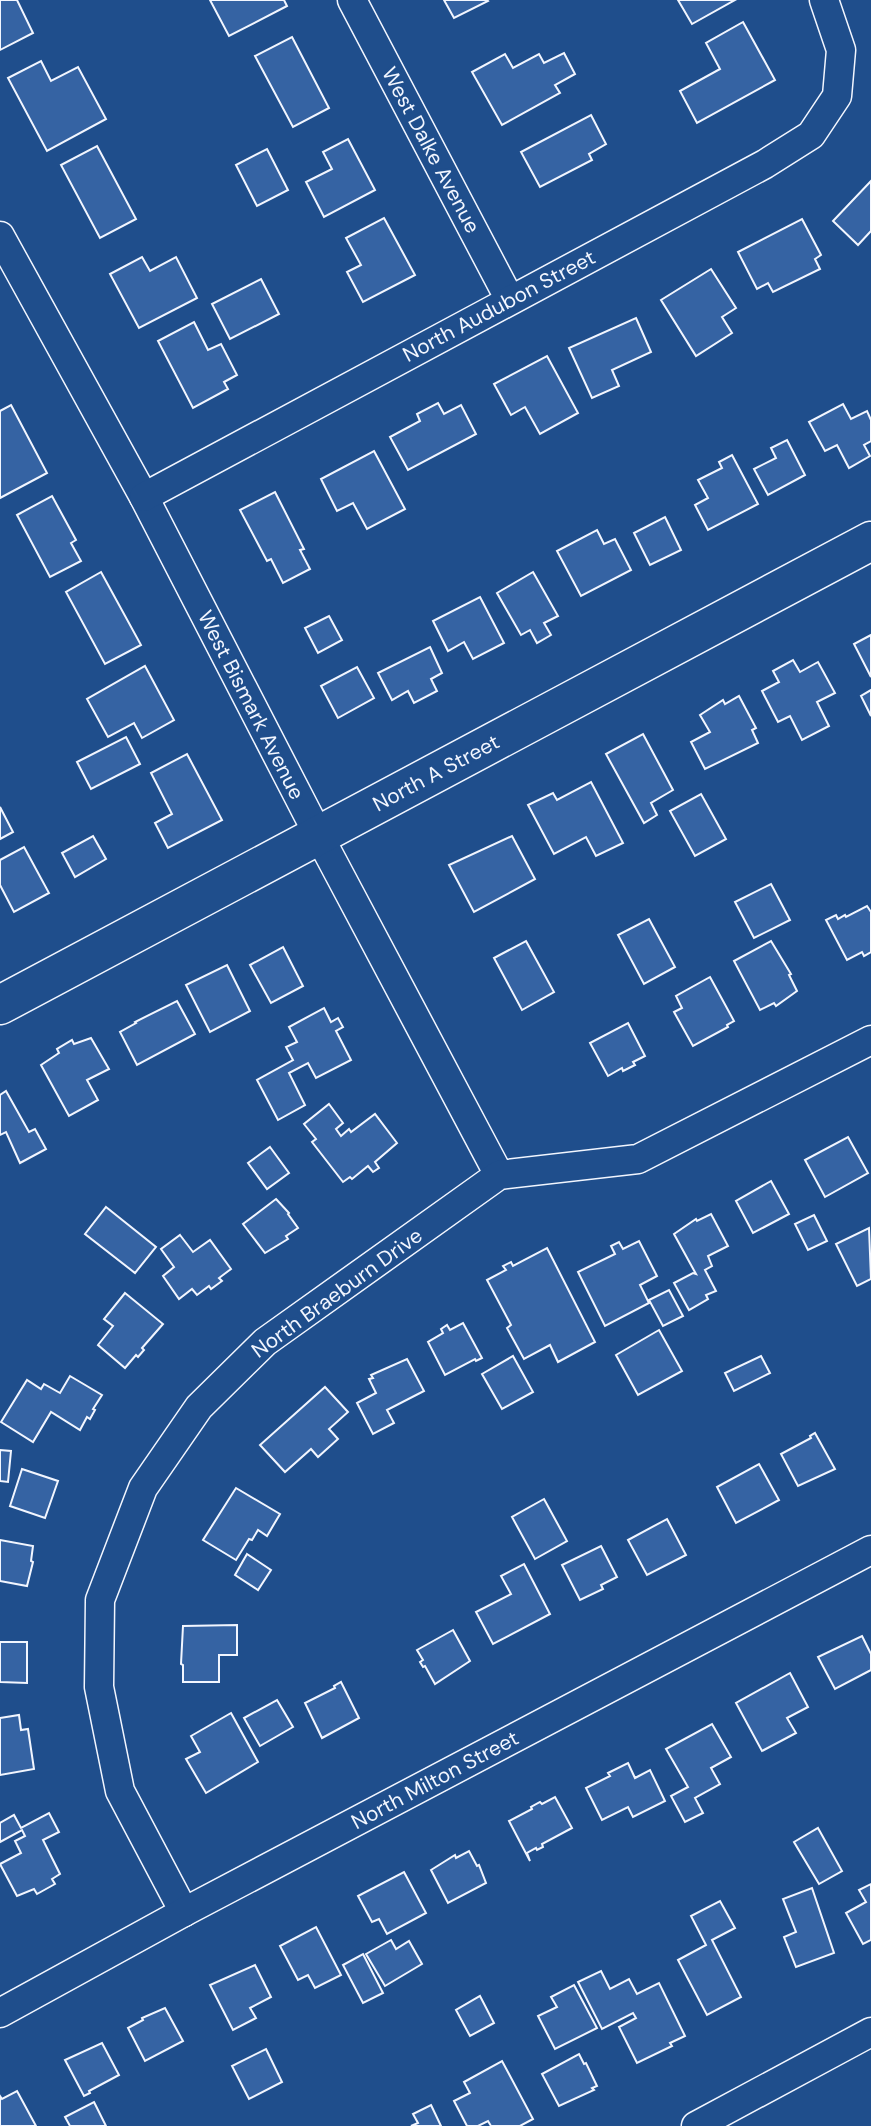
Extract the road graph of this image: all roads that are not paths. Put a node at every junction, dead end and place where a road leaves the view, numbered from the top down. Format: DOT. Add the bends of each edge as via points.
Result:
graph roads {
  1 [pos="352,0"];
  2 [pos="824,0"];
  3 [pos="0,236"];
  4 [pos="510,300"];
  5 [pos="144,497"];
  6 [pos="871,541"];
  7 [pos="319,836"];
  8 [pos="0,1005"];
  9 [pos="871,1040"];
  10 [pos="499,1175"];
  11 [pos="871,1550"];
  12 [pos="184,1912"];
  13 [pos="0,2013"];
  14 [pos="871,2032"];
  15 [pos="696,2126"];
  1 -- 4 [label="street, West Dalke Avenue"];
  2 -- 4 [label="street, North Audubon Street" via="841,50 837,96 811,135"];
  3 -- 5 [label="street, West Bismark Avenue"];
  4 -- 5 [label="street, North Audubon Street"];
  5 -- 7 [label="street, West Bismark Avenue"];
  6 -- 7 [label="street, North A Street"];
  7 -- 8 [label="street, North A Street"];
  7 -- 10 [label="street, West Bismark Avenue"];
  9 -- 10 [label="street, North Braeburn Drive" via="638,1159"];
  10 -- 12 [label="street, North Braeburn Drive" via="265,1342 199,1407 143,1488 100,1600 99,1687 120,1791"];
  11 -- 12 [label="street, North Milton Street"];
  12 -- 13 [label="street, North Milton Street"];
  14 -- 15 [label="street"];
}
